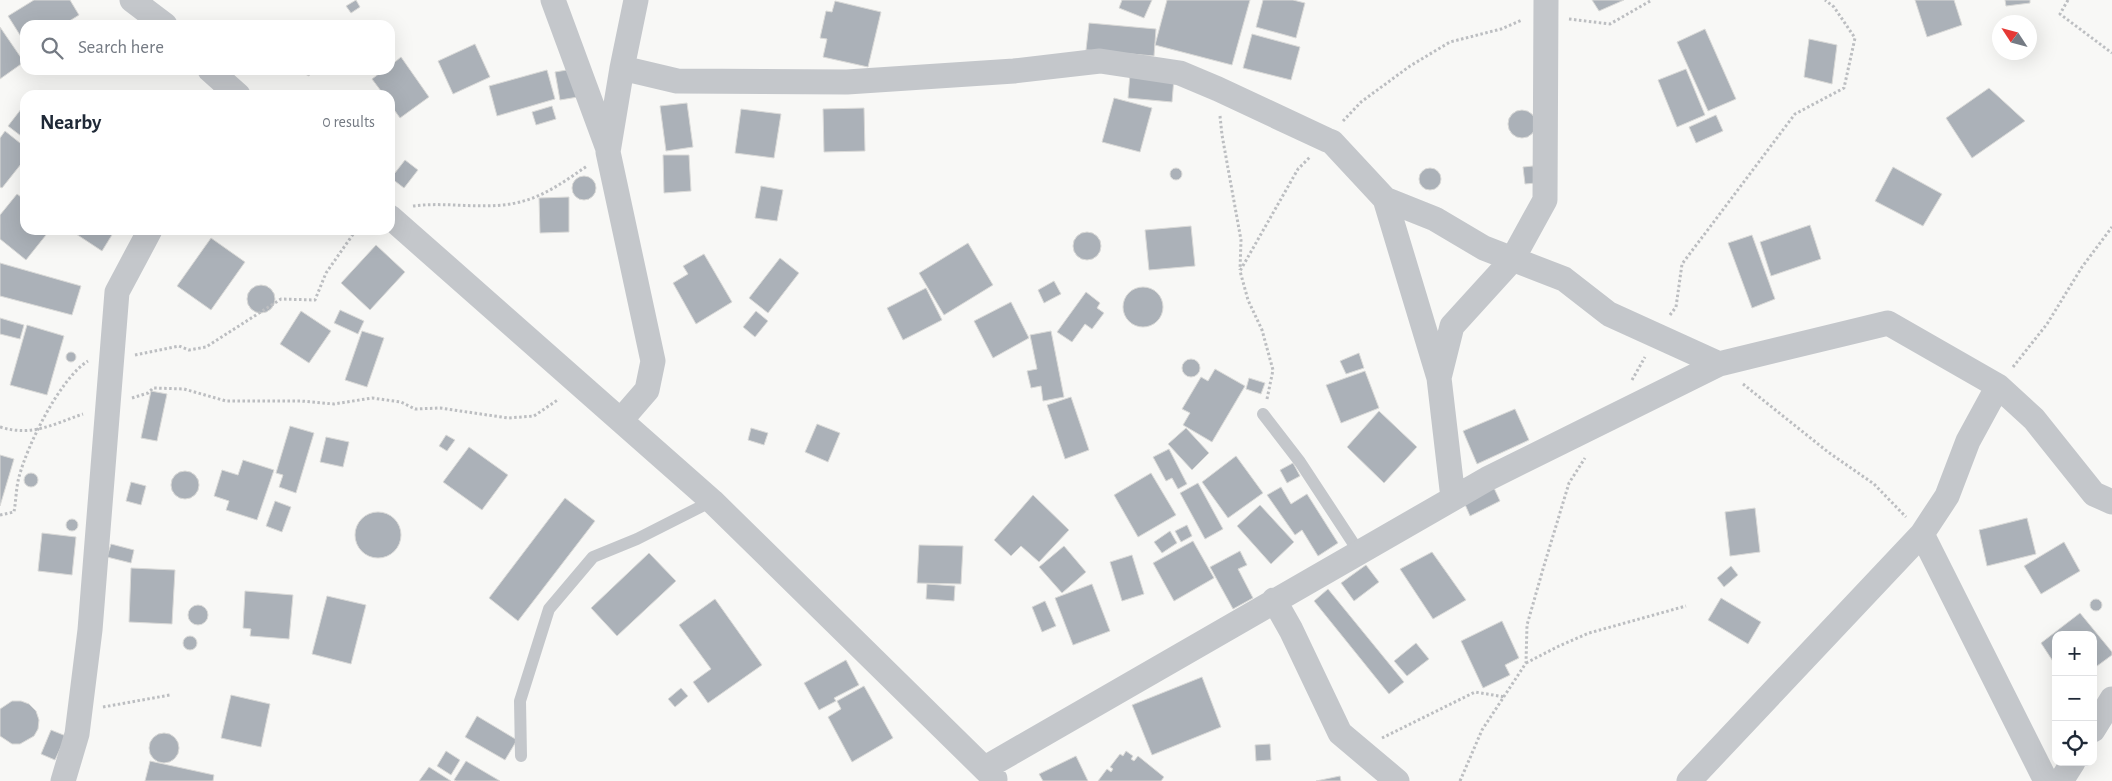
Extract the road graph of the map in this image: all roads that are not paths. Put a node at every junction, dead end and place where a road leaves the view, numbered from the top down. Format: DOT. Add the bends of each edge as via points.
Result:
graph roads {
  1 [pos="132,0"];
  2 [pos="553,0"];
  3 [pos="636,0"];
  4 [pos="1546,7"];
  5 [pos="163,15"];
  6 [pos="622,68"];
  7 [pos="608,152"];
  8 [pos="1385,199"];
  9 [pos="398,212"];
  10 [pos="147,235"];
  11 [pos="1512,260"];
  12 [pos="1719,364"];
  13 [pos="1439,378"];
  14 [pos="1998,386"];
  15 [pos="1263,414"];
  16 [pos="621,420"];
  17 [pos="1454,498"];
  18 [pos="712,501"];
  19 [pos="2112,502"];
  20 [pos="1922,534"];
  21 [pos="1359,552"];
  22 [pos="1274,600"];
  23 [pos="2112,699"];
  24 [pos="2097,723"];
  25 [pos="521,756"];
  26 [pos="2070,766"];
  27 [pos="990,774"];
  28 [pos="63,781"];
  29 [pos="1397,781"];
  30 [pos="1689,781"];
  31 [pos="2046,781"];
  32 [pos="2061,781"];
  1 -- 5 [label="street"];
  2 -- 7 [label="street"];
  3 -- 6 [label="street"];
  4 -- 11 [label="street" via="1544,200"];
  6 -- 7 [label="street"];
  6 -- 8 [label="street" via="677,81 848,82 1014,71 1100,60 1180,73 1332,142"];
  7 -- 16 [label="street" via="654,362 647,390"];
  8 -- 11 [label="street" via="1435,219 1484,248"];
  8 -- 13 [label="street"];
  9 -- 16 [label="street"];
  10 -- 28 [label="street" via="117,292 90,630 77,734"];
  11 -- 12 [label="street" via="1564,279 1609,314"];
  11 -- 13 [label="street" via="1452,326"];
  12 -- 14 [label="street" via="1888,323"];
  12 -- 17 [label="street"];
  13 -- 17 [label="street"];
  14 -- 19 [label="street" via="2034,418 2094,494"];
  14 -- 20 [label="street" via="1968,441 1947,496"];
  15 -- 21 [label="lane" via="1300,462"];
  16 -- 18 [label="street"];
  17 -- 21 [label="street"];
  18 -- 25 [label="lane" via="593,557 549,609 520,701"];
  18 -- 27 [label="street"];
  20 -- 30 [label="street"];
  20 -- 31 [label="street"];
  21 -- 22 [label="street"];
  22 -- 27 [label="street"];
  22 -- 29 [label="street" via="1296,638 1340,733"];
  23 -- 24 [label="street"];
  26 -- 32 [label="street"];
}
